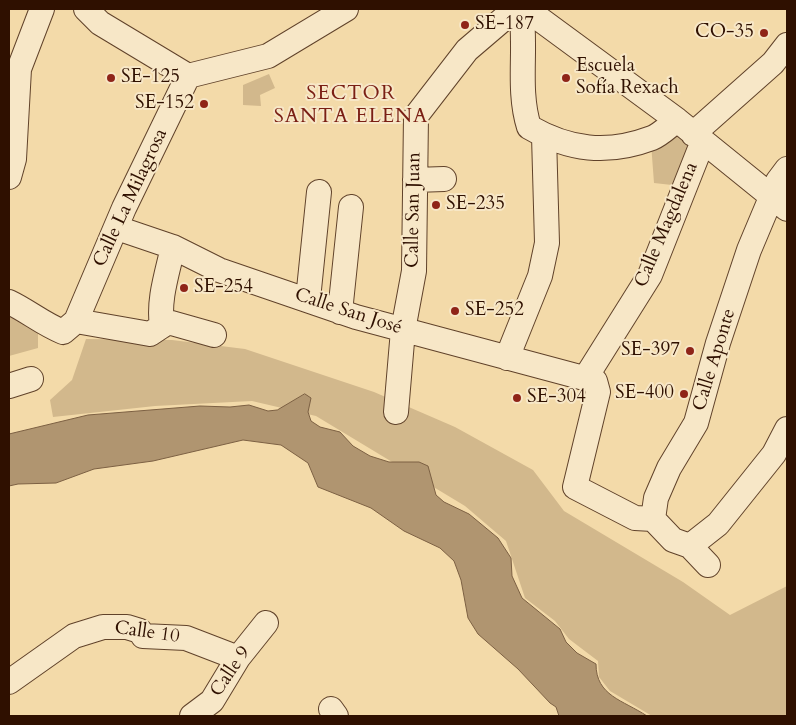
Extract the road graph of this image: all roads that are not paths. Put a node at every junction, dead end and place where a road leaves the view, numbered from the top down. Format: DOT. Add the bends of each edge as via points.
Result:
graph roads {
  1 [pos="42,9"];
  2 [pos="86,9"];
  3 [pos="346,9"];
  4 [pos="515,9"];
  5 [pos="521,9"];
  6 [pos="526,9"];
  7 [pos="787,45"];
  8 [pos="188,76"];
  9 [pos="12,119"];
  10 [pos="691,132"];
  11 [pos="544,136"];
  12 [pos="787,169"];
  13 [pos="9,177"];
  14 [pos="444,179"];
  15 [pos="415,180"];
  16 [pos="319,192"];
  17 [pos="780,203"];
  18 [pos="351,207"];
  19 [pos="116,228"];
  20 [pos="173,248"];
  21 [pos="308,299"];
  22 [pos="9,302"];
  23 [pos="340,312"];
  24 [pos="76,321"];
  25 [pos="162,326"];
  26 [pos="403,330"];
  27 [pos="214,335"];
  28 [pos="507,358"];
  29 [pos="586,377"];
  30 [pos="396,412"];
  31 [pos="787,429"];
  32 [pos="653,519"];
  33 [pos="690,546"];
  34 [pos="708,565"];
  35 [pos="266,623"];
  36 [pos="238,658"];
  37 [pos="9,682"];
  38 [pos="192,716"];
  1 -- 9 [label="street" via="19,69"];
  2 -- 8 [label="street" via="100,23"];
  3 -- 8 [label="street" via="268,56"];
  4 -- 15 [label="street, Calle San Juan" via="467,50 416,116"];
  5 -- 11 [label="street" via="524,31 522,108 529,127"];
  6 -- 10 [label="street"];
  7 -- 10 [label="street" via="773,63"];
  8 -- 19 [label="street, Calle La Milagrosa"];
  9 -- 13 [label="street" via="14,159"];
  10 -- 11 [label="street" via="590,149"];
  10 -- 17 [label="street"];
  10 -- 29 [label="street, Calle Magdalena" via="650,275"];
  11 -- 28 [label="street" via="547,243 540,276"];
  12 -- 17 [label="street, Calle Aponte" via="778,181"];
  14 -- 15 [label="street"];
  15 -- 26 [label="street, Calle San Juan" via="414,271"];
  16 -- 21 [label="street"];
  17 -- 32 [label="street, Calle Aponte" via="749,250 696,423 668,468 656,498"];
  18 -- 23 [label="street"];
  19 -- 20 [label="street, Calle San José"];
  19 -- 24 [label="street, Calle La Milagrosa"];
  20 -- 21 [label="street, Calle San José" via="219,270"];
  20 -- 25 [label="street" via="162,295"];
  21 -- 23 [label="street, Calle San José"];
  22 -- 24 [label="street" via="63,332"];
  23 -- 26 [label="street, Calle San José"];
  24 -- 25 [label="street" via="150,334"];
  25 -- 27 [label="street" via="168,322"];
  26 -- 28 [label="street, Calle San José"];
  26 -- 30 [label="street, Calle San Juan"];
  28 -- 29 [label="street, Calle San José"];
  29 -- 32 [label="street" via="595,381 598,392 575,487 635,518"];
  31 -- 33 [label="street" via="774,454 718,524"];
  32 -- 33 [label="street" via="673,540"];
  33 -- 34 [label="street"];
  35 -- 36 [label="street, Calle 9"];
  36 -- 37 [label="street, Calle 10" via="186,638 143,636 140,631 127,626 103,627 74,636"];
  36 -- 38 [label="street, Calle 9" via="212,701"];
}
